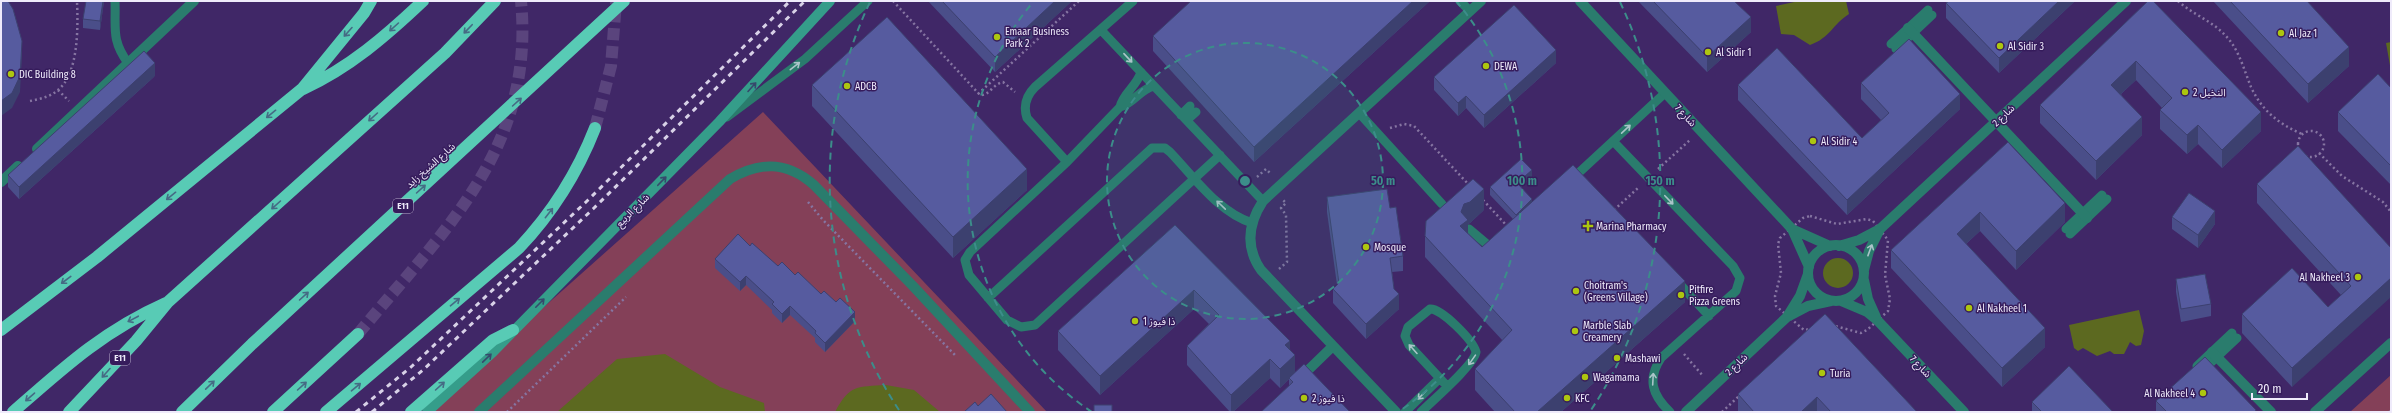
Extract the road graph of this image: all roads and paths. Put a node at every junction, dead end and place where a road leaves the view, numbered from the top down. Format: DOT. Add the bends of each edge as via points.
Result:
graph roads {
  1 [pos="77,1"];
  2 [pos="115,1"];
  3 [pos="194,1"];
  4 [pos="371,1"];
  5 [pos="423,1"];
  6 [pos="495,1"];
  7 [pos="624,1"];
  8 [pos="830,1"];
  9 [pos="868,1"];
  10 [pos="893,1"];
  11 [pos="1079,1"];
  12 [pos="1133,1"];
  13 [pos="1460,1"];
  14 [pos="1481,1"];
  15 [pos="1580,1"];
  16 [pos="2126,1"];
  17 [pos="2178,1"];
  18 [pos="1470,11"];
  19 [pos="1930,12"];
  20 [pos="1101,30"];
  21 [pos="1910,30"];
  22 [pos="1893,46"];
  23 [pos="128,63"];
  24 [pos="1141,72"];
  25 [pos="1154,86"];
  26 [pos="302,89"];
  27 [pos="1665,93"];
  28 [pos="978,94"];
  29 [pos="30,101"];
  30 [pos="1026,104"];
  31 [pos="1120,107"];
  32 [pos="1193,109"];
  33 [pos="1360,114"];
  34 [pos="1184,118"];
  35 [pos="1996,121"];
  36 [pos="719,122"];
  37 [pos="595,128"];
  38 [pos="2302,134"];
  39 [pos="1381,137"];
  40 [pos="1613,142"];
  41 [pos="2319,153"];
  42 [pos="1220,155"];
  43 [pos="1067,162"];
  44 [pos="1195,179"];
  45 [pos="1,182"];
  46 [pos="1566,185"];
  47 [pos="1472,188"];
  48 [pos="803,196"];
  49 [pos="2104,197"];
  50 [pos="1482,199"];
  51 [pos="1263,201"];
  52 [pos="1442,204"];
  53 [pos="2391,212"];
  54 [pos="2085,215"];
  55 [pos="1252,223"];
  56 [pos="1792,229"];
  57 [pos="1469,230"];
  58 [pos="1880,230"];
  59 [pos="2068,231"];
  60 [pos="1514,233"];
  61 [pos="1835,246"];
  62 [pos="1808,270"];
  63 [pos="1672,276"];
  64 [pos="1864,276"];
  65 [pos="632,292"];
  66 [pos="988,298"];
  67 [pos="1836,301"];
  68 [pos="168,302"];
  69 [pos="1709,316"];
  70 [pos="1787,317"];
  71 [pos="1878,321"];
  72 [pos="1,330"];
  73 [pos="513,330"];
  74 [pos="1809,331"];
  75 [pos="358,334"];
  76 [pos="2235,335"];
  77 [pos="1804,336"];
  78 [pos="2391,343"];
  79 [pos="1676,344"];
  80 [pos="1333,346"];
  81 [pos="2214,354"];
  82 [pos="956,356"];
  83 [pos="2198,370"];
  84 [pos="1440,378"];
  85 [pos="1293,384"];
  86 [pos="1447,386"];
  87 [pos="1713,387"];
  88 [pos="1745,390"];
  89 [pos="13,412"];
  90 [pos="69,412"];
  91 [pos="182,412"];
  92 [pos="273,412"];
  93 [pos="326,412"];
  94 [pos="411,412"];
  95 [pos="427,412"];
  96 [pos="478,412"];
  97 [pos="507,412"];
  98 [pos="1030,412"];
  99 [pos="1396,412"];
  100 [pos="1405,412"];
  101 [pos="1421,412"];
  102 [pos="1670,412"];
  103 [pos="1686,412"];
  104 [pos="1722,412"];
  105 [pos="1964,412"];
  106 [pos="2271,412"];
  107 [pos="2315,412"];
  1 -- 29 [label="path" via="76,42 68,79 46,98"];
  2 -- 23 [label="lane" via="114,37 119,51"];
  3 -- 23 [label="street"];
  4 -- 26 [label="highway, one-way"];
  5 -- 26 [label="highway, one-way" via="359,57"];
  6 -- 68 [label="highway, E11, one-way" via="445,52"];
  91 -- 7 [label="highway, شارع الشيخ زايد / E11, one-way" via="252,344"];
  36 -- 8 [label="main road, شارع الربيع, one-way"];
  36 -- 9 [label="lane, one-way" via="805,59"];
  10 -- 28 [label="path"];
  11 -- 28 [label="path"];
  12 -- 20 [label="lane"];
  13 -- 18 [label="lane"];
  14 -- 18 [label="street"];
  15 -- 27 [label="street, شارع 7"];
  16 -- 35 [label="street, شارع 2"];
  17 -- 38 [label="path" via="2226,35 2242,63 2259,103 2280,124"];
  18 -- 33 [label="street"];
  19 -- 21 [label="lane"];
  20 -- 24 [label="lane, one-way"];
  20 -- 30 [label="lane" via="1030,92"];
  21 -- 22 [label="lane"];
  21 -- 35 [label="street"];
  23 -- 45 [label="street"];
  24 -- 25 [label="lane"];
  24 -- 31 [label="lane" via="1138,81 1123,99"];
  25 -- 31 [label="lane" via="1145,89 1128,104"];
  25 -- 34 [label="lane"];
  26 -- 72 [label="highway, one-way" via="97,257"];
  40 -- 27 [label="lane, one-way"];
  27 -- 56 [label="street, شارع 7"];
  28 -- 30 [label="path" via="984,95 1003,82"];
  30 -- 43 [label="lane" via="1025,111 1031,123"];
  31 -- 43 [label="lane"];
  32 -- 34 [label="lane"];
  33 -- 39 [label="lane"];
  33 -- 51 [label="street"];
  34 -- 42 [label="lane"];
  35 -- 54 [label="street"];
  35 -- 58 [label="street, شارع 2"];
  73 -- 36 [label="main road, شارع الربيع, one-way"];
  93 -- 37 [label="highway, one-way" via="529,237 572,180"];
  38 -- 41 [label="path" via="2298,145 2304,154 2315,156"];
  38 -- 41 [label="path" via="2312,131 2322,137 2323,148"];
  39 -- 47 [label="path" via="1398,125 1414,126"];
  39 -- 52 [label="lane"];
  40 -- 46 [label="lane" via="1580,177"];
  40 -- 69 [label="lane, one-way" via="1738,272 1740,278 1736,291"];
  41 -- 53 [label="path" via="2342,176 2382,202"];
  42 -- 44 [label="lane"];
  42 -- 51 [label="lane"];
  43 -- 66 [label="lane" via="970,252 965,260 969,275"];
  55 -- 44 [label="lane, one-way" via="1227,210"];
  44 -- 66 [label="lane" via="1035,325 1013,325"];
  44 -- 66 [label="lane" via="1165,148 1152,148"];
  48 -- 82 [label="path" via="823,220"];
  49 -- 54 [label="lane"];
  50 -- 60 [label="path"];
  51 -- 55 [label="street"];
  54 -- 59 [label="lane"];
  55 -- 80 [label="street" via="1249,236 1253,259"];
  56 -- 58 [label="path" via="1803,218 1810,216 1837,224 1867,219 1873,221"];
  56 -- 61 [label="street, شارع 7"];
  56 -- 62 [label="street, شارع 7"];
  56 -- 70 [label="path" via="1780,238 1778,244 1781,273 1774,302"];
  57 -- 60 [label="lane" via="1483,242 1493,246 1502,243"];
  58 -- 61 [label="street, شارع 2" via="1859,240"];
  64 -- 58 [label="street, شارع 2, one-way" via="1869,251"];
  58 -- 71 [label="path" via="1889,245 1885,275 1891,305"];
  61 -- 62 [label="street" via="1815,255"];
  61 -- 64 [label="street" via="1848,248 1856,254 1862,262"];
  62 -- 67 [label="street" via="1815,292 1822,298"];
  62 -- 70 [label="street, شارع 2" via="1800,296"];
  63 -- 69 [label="lane"];
  64 -- 67 [label="street" via="1856,294"];
  64 -- 71 [label="street, شارع 7" via="1869,304"];
  65 -- 97 [label="path"];
  67 -- 70 [label="street, شارع 2" via="1808,306"];
  67 -- 71 [label="street, شارع 7" via="1867,312"];
  68 -- 89 [label="highway, one-way" via="98,340"];
  68 -- 90 [label="highway, E11, one-way"];
  69 -- 79 [label="lane"];
  70 -- 74 [label="path" via="1798,328"];
  70 -- 87 [label="street, شارع 2"];
  71 -- 74 [label="path" via="1861,332 1834,326"];
  71 -- 105 [label="street, شارع 7"];
  94 -- 73 [label="highway, one-way" via="485,346"];
  95 -- 73 [label="main road, شارع الربيع, one-way"];
  74 -- 77 [label="path"];
  92 -- 75 [label="highway, one-way"];
  76 -- 81 [label="lane"];
  78 -- 107 [label="street"];
  79 -- 87 [label="path"];
  102 -- 79 [label="lane, one-way" via="1658,399 1653,389 1652,378 1660,358"];
  80 -- 85 [label="street"];
  80 -- 99 [label="street"];
  81 -- 83 [label="lane"];
  81 -- 106 [label="street"];
  84 -- 86 [label="lane"];
  84 -- 86 [label="lane, one-way" via="1409,344 1405,336 1408,327 1434,308 1443,313 1472,344 1476,352 1474,360"];
  84 -- 100 [label="lane, one-way"];
  86 -- 101 [label="lane"];
  87 -- 103 [label="street, شارع 2"];
  88 -- 104 [label="path"];
  96 -- 98 [label="street" via="730,180 758,167 773,166 802,175 814,185 913,286"];
}
